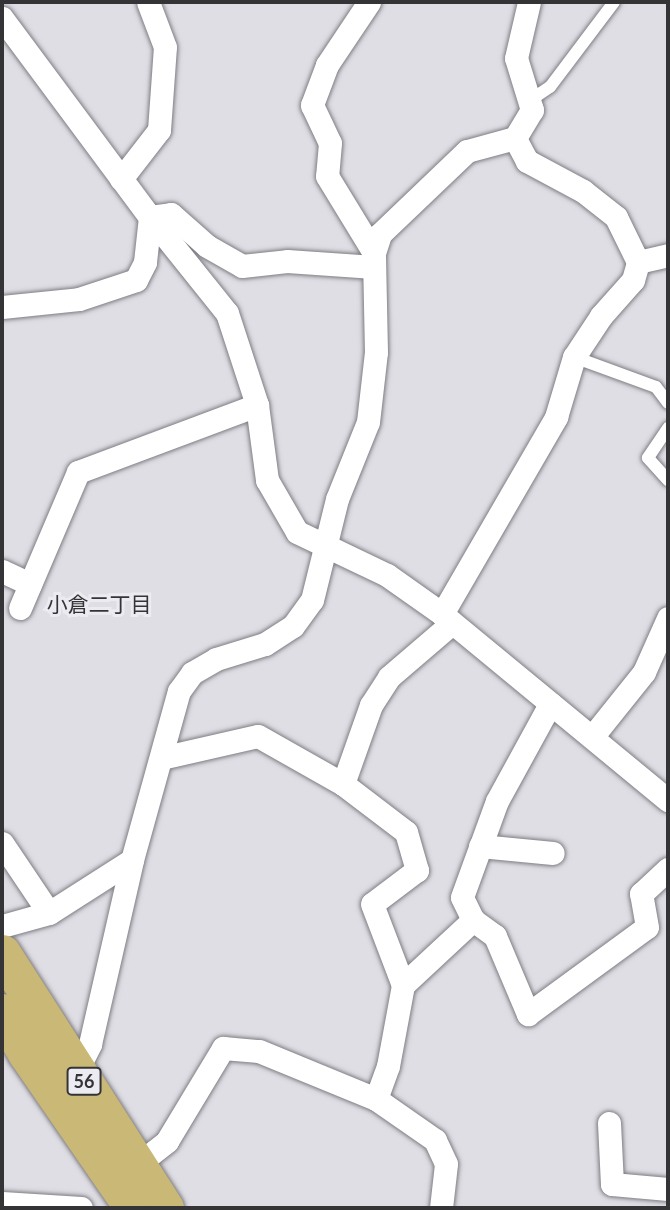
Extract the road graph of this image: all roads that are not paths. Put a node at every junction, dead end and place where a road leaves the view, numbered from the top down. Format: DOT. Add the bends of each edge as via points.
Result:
graph roads {
  1 [pos="148,2"];
  2 [pos="369,2"];
  3 [pos="529,2"];
  4 [pos="614,2"];
  5 [pos="2,18"];
  6 [pos="528,101"];
  7 [pos="515,138"];
  8 [pos="121,179"];
  9 [pos="150,217"];
  10 [pos="668,256"];
  11 [pos="374,260"];
  12 [pos="638,262"];
  13 [pos="2,307"];
  14 [pos="574,358"];
  15 [pos="668,403"];
  16 [pos="257,405"];
  17 [pos="668,428"];
  18 [pos="668,480"];
  19 [pos="326,548"];
  20 [pos="2,571"];
  21 [pos="30,584"];
  22 [pos="20,608"];
  23 [pos="668,618"];
  24 [pos="447,619"];
  25 [pos="550,704"];
  26 [pos="592,737"];
  27 [pos="160,758"];
  28 [pos="343,784"];
  29 [pos="668,800"];
  30 [pos="2,844"];
  31 [pos="480,846"];
  32 [pos="552,853"];
  33 [pos="132,860"];
  34 [pos="668,869"];
  35 [pos="49,913"];
  36 [pos="473,920"];
  37 [pos="2,926"];
  38 [pos="2,953"];
  39 [pos="404,985"];
  40 [pos="2,1012"];
  41 [pos="76,1068"];
  42 [pos="376,1099"];
  43 [pos="609,1122"];
  44 [pos="81,1132"];
  45 [pos="138,1164"];
  46 [pos="668,1189"];
  47 [pos="2,1203"];
  48 [pos="81,1208"];
  49 [pos="133,1208"];
  50 [pos="142,1208"];
  51 [pos="166,1208"];
  52 [pos="441,1208"];
  1 -- 8 [label="street" via="165,47 159,130"];
  2 -- 11 [label="street" via="327,65 312,105 330,142 327,176"];
  3 -- 6 [label="street" via="516,58"];
  4 -- 6 [label="lane" via="550,86"];
  5 -- 8 [label="street"];
  6 -- 7 [label="street" via="531,110"];
  7 -- 11 [label="street" via="467,151 380,234"];
  7 -- 12 [label="street" via="527,161 583,191 616,217"];
  8 -- 9 [label="street"];
  9 -- 11 [label="street" via="170,214 207,246 242,267 287,261"];
  9 -- 13 [label="street" via="145,262 136,280 79,299"];
  9 -- 16 [label="street" via="226,313"];
  10 -- 12 [label="street"];
  11 -- 19 [label="street" via="376,352 368,422 337,499"];
  12 -- 14 [label="street" via="633,279"];
  14 -- 15 [label="lane" via="656,387"];
  14 -- 24 [label="street" via="556,417"];
  16 -- 19 [label="street" via="267,480 297,532"];
  16 -- 21 [label="street" via="78,472"];
  17 -- 18 [label="lane" via="648,458"];
  19 -- 24 [label="street" via="387,575"];
  19 -- 27 [label="street" via="312,600 293,626 265,644 216,659 192,673 179,691"];
  20 -- 21 [label="street"];
  21 -- 22 [label="street"];
  23 -- 26 [label="street" via="644,672"];
  24 -- 25 [label="street"];
  24 -- 28 [label="street" via="389,677 371,705"];
  25 -- 26 [label="street"];
  25 -- 31 [label="street" via="497,801"];
  26 -- 29 [label="street"];
  27 -- 28 [label="street" via="258,736"];
  27 -- 33 [label="street"];
  28 -- 39 [label="street" via="406,832 416,870 372,904"];
  30 -- 35 [label="street"];
  31 -- 32 [label="street"];
  31 -- 36 [label="street" via="462,897"];
  33 -- 35 [label="street"];
  33 -- 41 [label="street" via="90,1044"];
  34 -- 36 [label="street" via="641,894 647,927 528,1014 495,936"];
  35 -- 37 [label="street"];
  36 -- 39 [label="street"];
  38 -- 41 [label="main road, 56"];
  39 -- 42 [label="street" via="388,1066"];
  40 -- 44 [label="main road, 56"];
  41 -- 44 [label="street" via="70,1087"];
  41 -- 45 [label="main road, 56"];
  42 -- 45 [label="street" via="259,1051 223,1048 167,1141"];
  42 -- 52 [label="street" via="435,1140 446,1164"];
  43 -- 46 [label="street" via="612,1184"];
  44 -- 49 [label="main road, 56"];
  45 -- 50 [label="street"];
  45 -- 51 [label="main road, 56"];
  47 -- 48 [label="street"];
}
